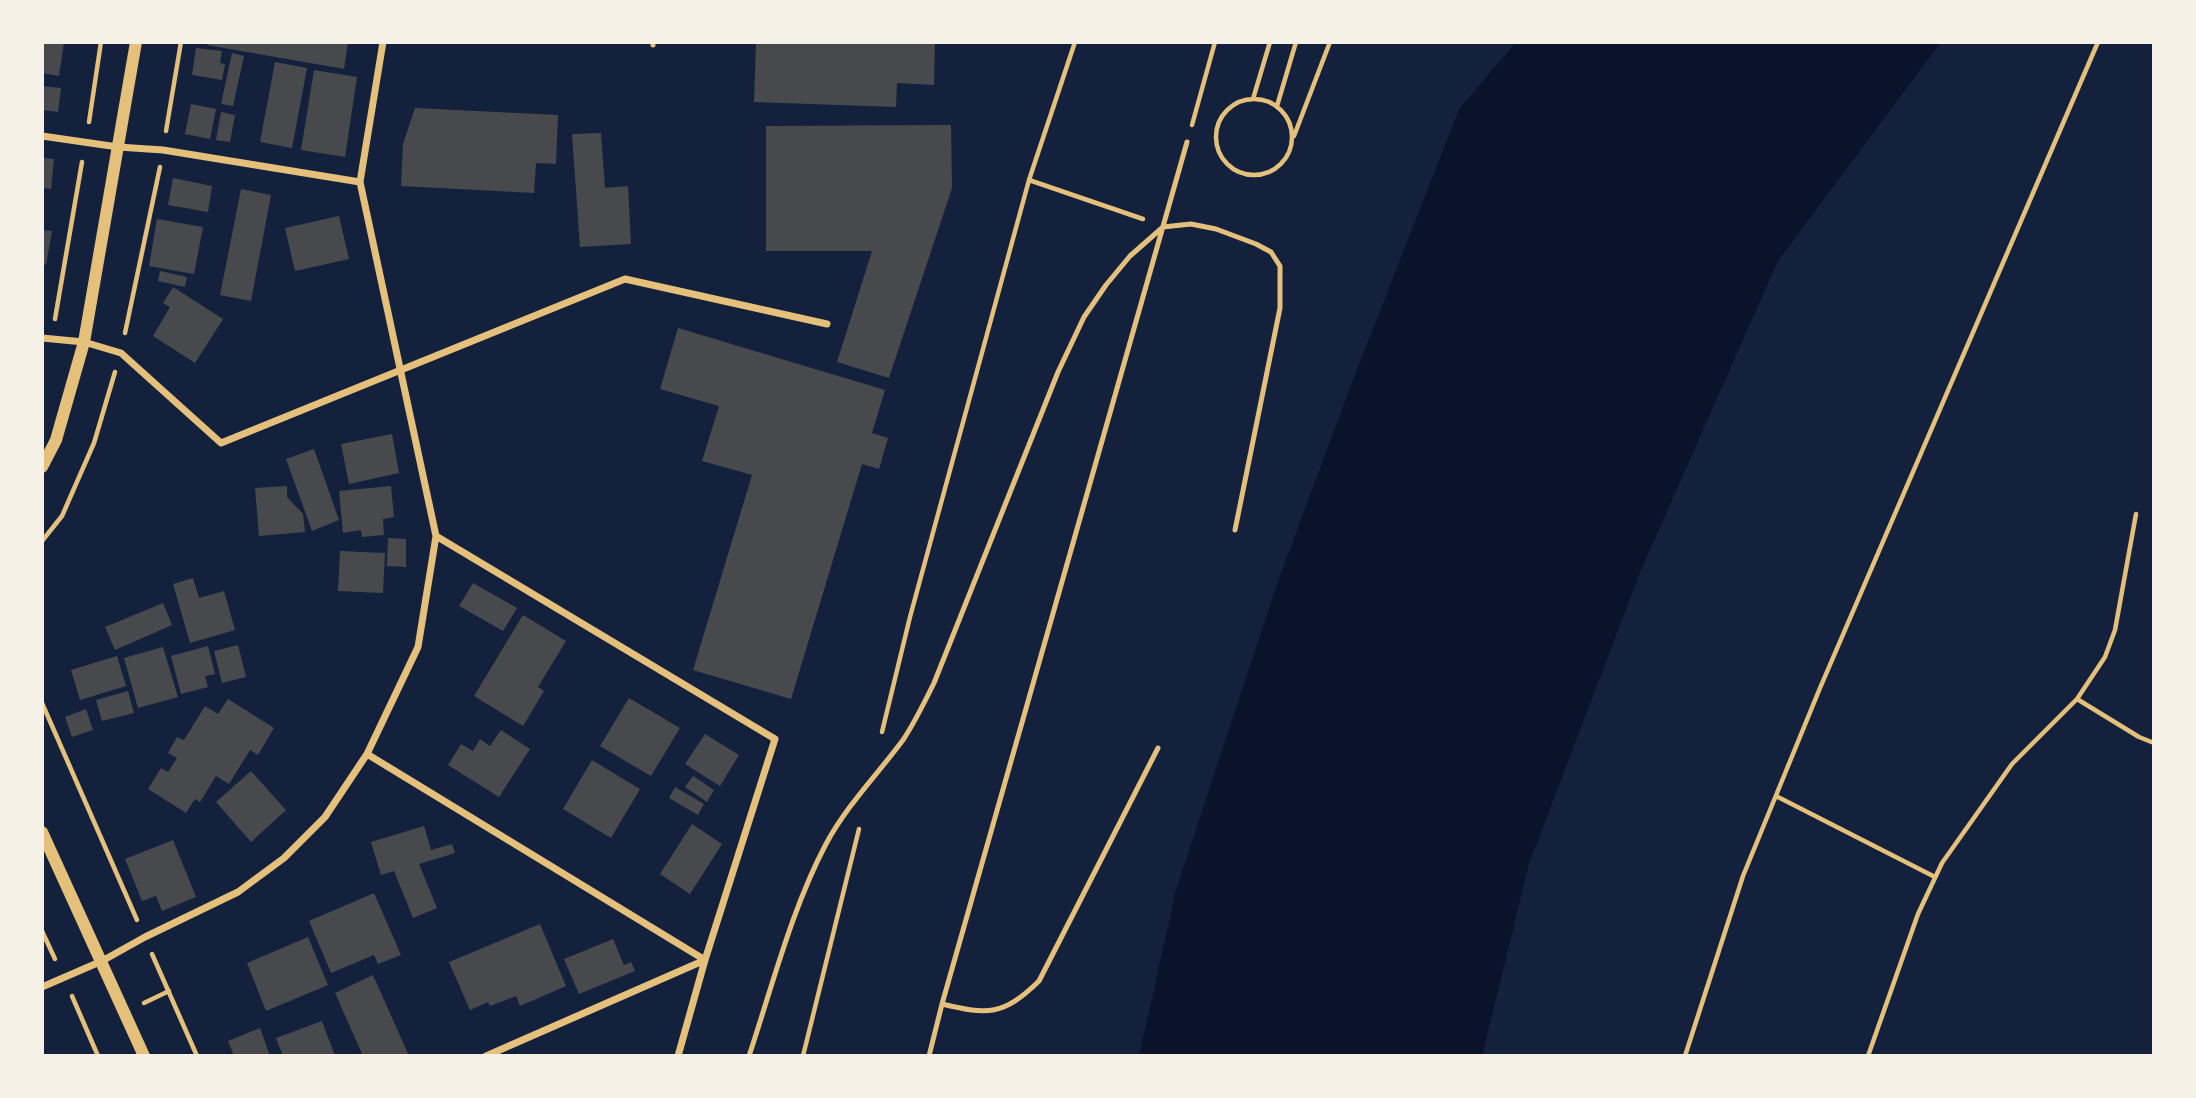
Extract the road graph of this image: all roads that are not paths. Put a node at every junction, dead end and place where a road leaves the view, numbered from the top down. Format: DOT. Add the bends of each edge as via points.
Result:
graph roads {
  1 [pos="136,42"];
  2 [pos="383,42"];
  3 [pos="42,136"];
  4 [pos="1187,142"];
  5 [pos="118,147"];
  6 [pos="360,182"];
  7 [pos="1163,226"];
  8 [pos="827,324"];
  9 [pos="42,338"];
  10 [pos="84,342"];
  11 [pos="400,371"];
  12 [pos="42,467"];
  13 [pos="1235,530"];
  14 [pos="436,536"];
  15 [pos="1158,748"];
  16 [pos="367,754"];
  17 [pos="42,832"];
  18 [pos="705,960"];
  19 [pos="102,961"];
  20 [pos="42,988"];
  21 [pos="942,1004"];
  22 [pos="144,1056"];
  23 [pos="486,1056"];
  24 [pos="678,1056"];
  25 [pos="749,1056"];
  26 [pos="929,1056"];
  1 -- 5 [label="street"];
  2 -- 6 [label="street"];
  3 -- 5 [label="street"];
  4 -- 7 [label="lane"];
  5 -- 6 [label="street"];
  5 -- 10 [label="street"];
  6 -- 11 [label="street"];
  7 -- 13 [label="lane" via="1191,224 1216,229 1271,252 1280,266 1280,308"];
  7 -- 21 [label="lane"];
  7 -- 25 [label="lane" via="1130,256 1084,317 918,716 847,809 804,891"];
  8 -- 11 [label="street" via="625,279"];
  9 -- 10 [label="street"];
  10 -- 11 [label="street" via="121,353 221,443"];
  10 -- 12 [label="street" via="57,440"];
  11 -- 14 [label="street"];
  14 -- 16 [label="street" via="418,647"];
  14 -- 18 [label="street" via="775,738"];
  15 -- 21 [label="lane" via="1039,981 1012,1004 996,1010 977,1013"];
  16 -- 18 [label="street"];
  16 -- 19 [label="street" via="325,817 284,858 238,892"];
  17 -- 19 [label="street"];
  18 -- 23 [label="street"];
  18 -- 24 [label="street"];
  19 -- 20 [label="street"];
  19 -- 22 [label="street"];
  21 -- 26 [label="lane"];
}
